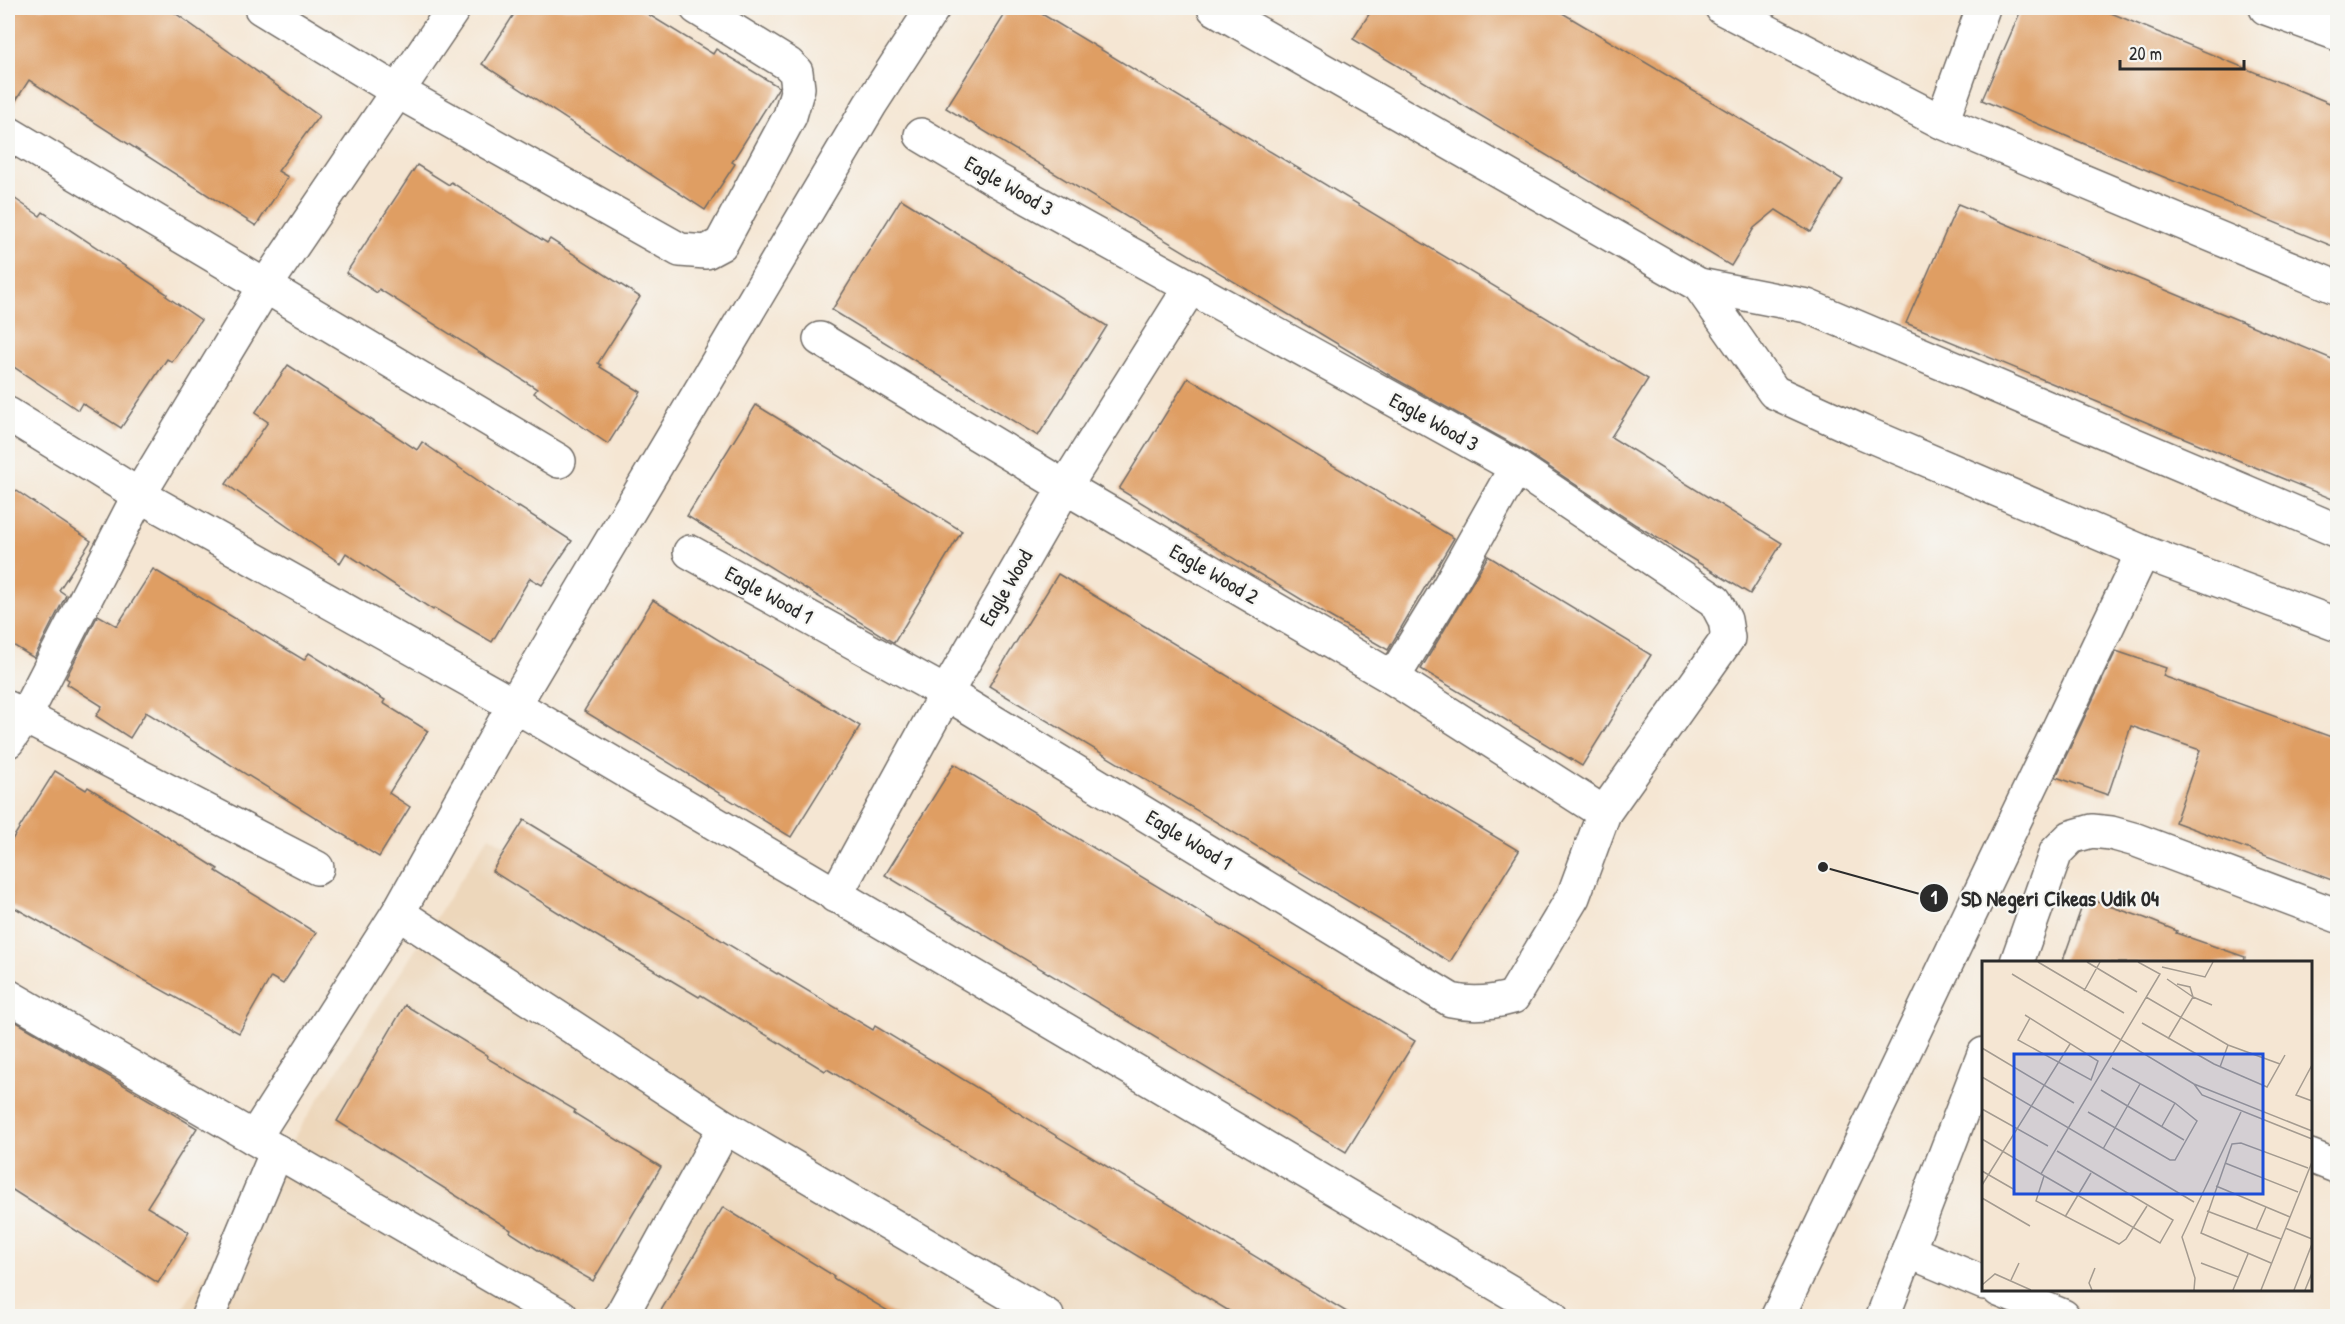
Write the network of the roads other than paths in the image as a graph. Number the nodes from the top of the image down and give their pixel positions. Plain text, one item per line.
1 (261, 8) edge
2 (454, 8) edge
3 (697, 8) edge
4 (933, 8) edge
5 (1214, 8) edge
6 (1722, 8) edge
7 (1983, 8) edge
8 (2266, 8) edge
9 (2337, 34) edge
10 (397, 91) junction
11 (1942, 122) junction
12 (8, 133) edge
13 (921, 135) dead end
14 (266, 285) junction
15 (1699, 285) junction
16 (1190, 288) junction
17 (2337, 288) edge
18 (820, 339) dead end
19 (8, 414) edge
20 (559, 461) dead end
21 (1515, 467) junction
22 (1065, 488) junction
23 (139, 495) junction
24 (2337, 531) edge
25 (690, 552) dead end
26 (2143, 552) junction
27 (2337, 625) edge
28 (1393, 678) junction
29 (946, 693) junction
30 (514, 705) junction
31 (13, 722) edge
32 (1604, 813) junction
33 (316, 868) dead end
34 (835, 896) junction
35 (398, 913) junction
36 (2337, 916) edge
37 (2018, 961) edge
38 (8, 996) edge
39 (1982, 1057) edge
40 (725, 1127) junction
41 (266, 1145) junction
42 (2312, 1157) edge
43 (2337, 1167) edge
44 (1908, 1251) junction
45 (1982, 1283) edge
46 (2001, 1291) edge
47 (208, 1317) edge
48 (561, 1317) edge
49 (621, 1317) edge
50 (1047, 1317) edge
51 (1551, 1317) edge
52 (1778, 1317) edge
53 (1883, 1317) edge
54 (2063, 1317) edge

1 - 10 street
2 - 10 street
3 - 10 street
4 - 30 street
5 - 15 street
6 - 11 street
7 - 11 street
8 - 9 street
10 - 14 street
11 - 17 street
12 - 14 street
13 - 16 street, Eagle Wood 3
14 - 20 street
14 - 23 street
15 - 24 street
15 - 26 street
16 - 21 street, Eagle Wood 3
16 - 22 street, Eagle Wood
18 - 22 street, Eagle Wood 2
19 - 23 street
21 - 28 street
21 - 32 street, Eagle Wood 3
22 - 28 street, Eagle Wood 2
22 - 29 street, Eagle Wood
23 - 30 street
23 - 31 street
25 - 29 street, Eagle Wood 1
26 - 27 street
26 - 52 street
28 - 32 street, Eagle Wood 2
29 - 32 street, Eagle Wood 1
29 - 34 street, Eagle Wood
30 - 34 street
30 - 35 street
31 - 33 street
34 - 51 street
35 - 40 street
35 - 41 street
36 - 37 street
38 - 41 street
39 - 44 street
40 - 49 street
40 - 50 street
41 - 47 street
41 - 48 street
42 - 43 street
44 - 45 street
44 - 53 street
46 - 54 street

